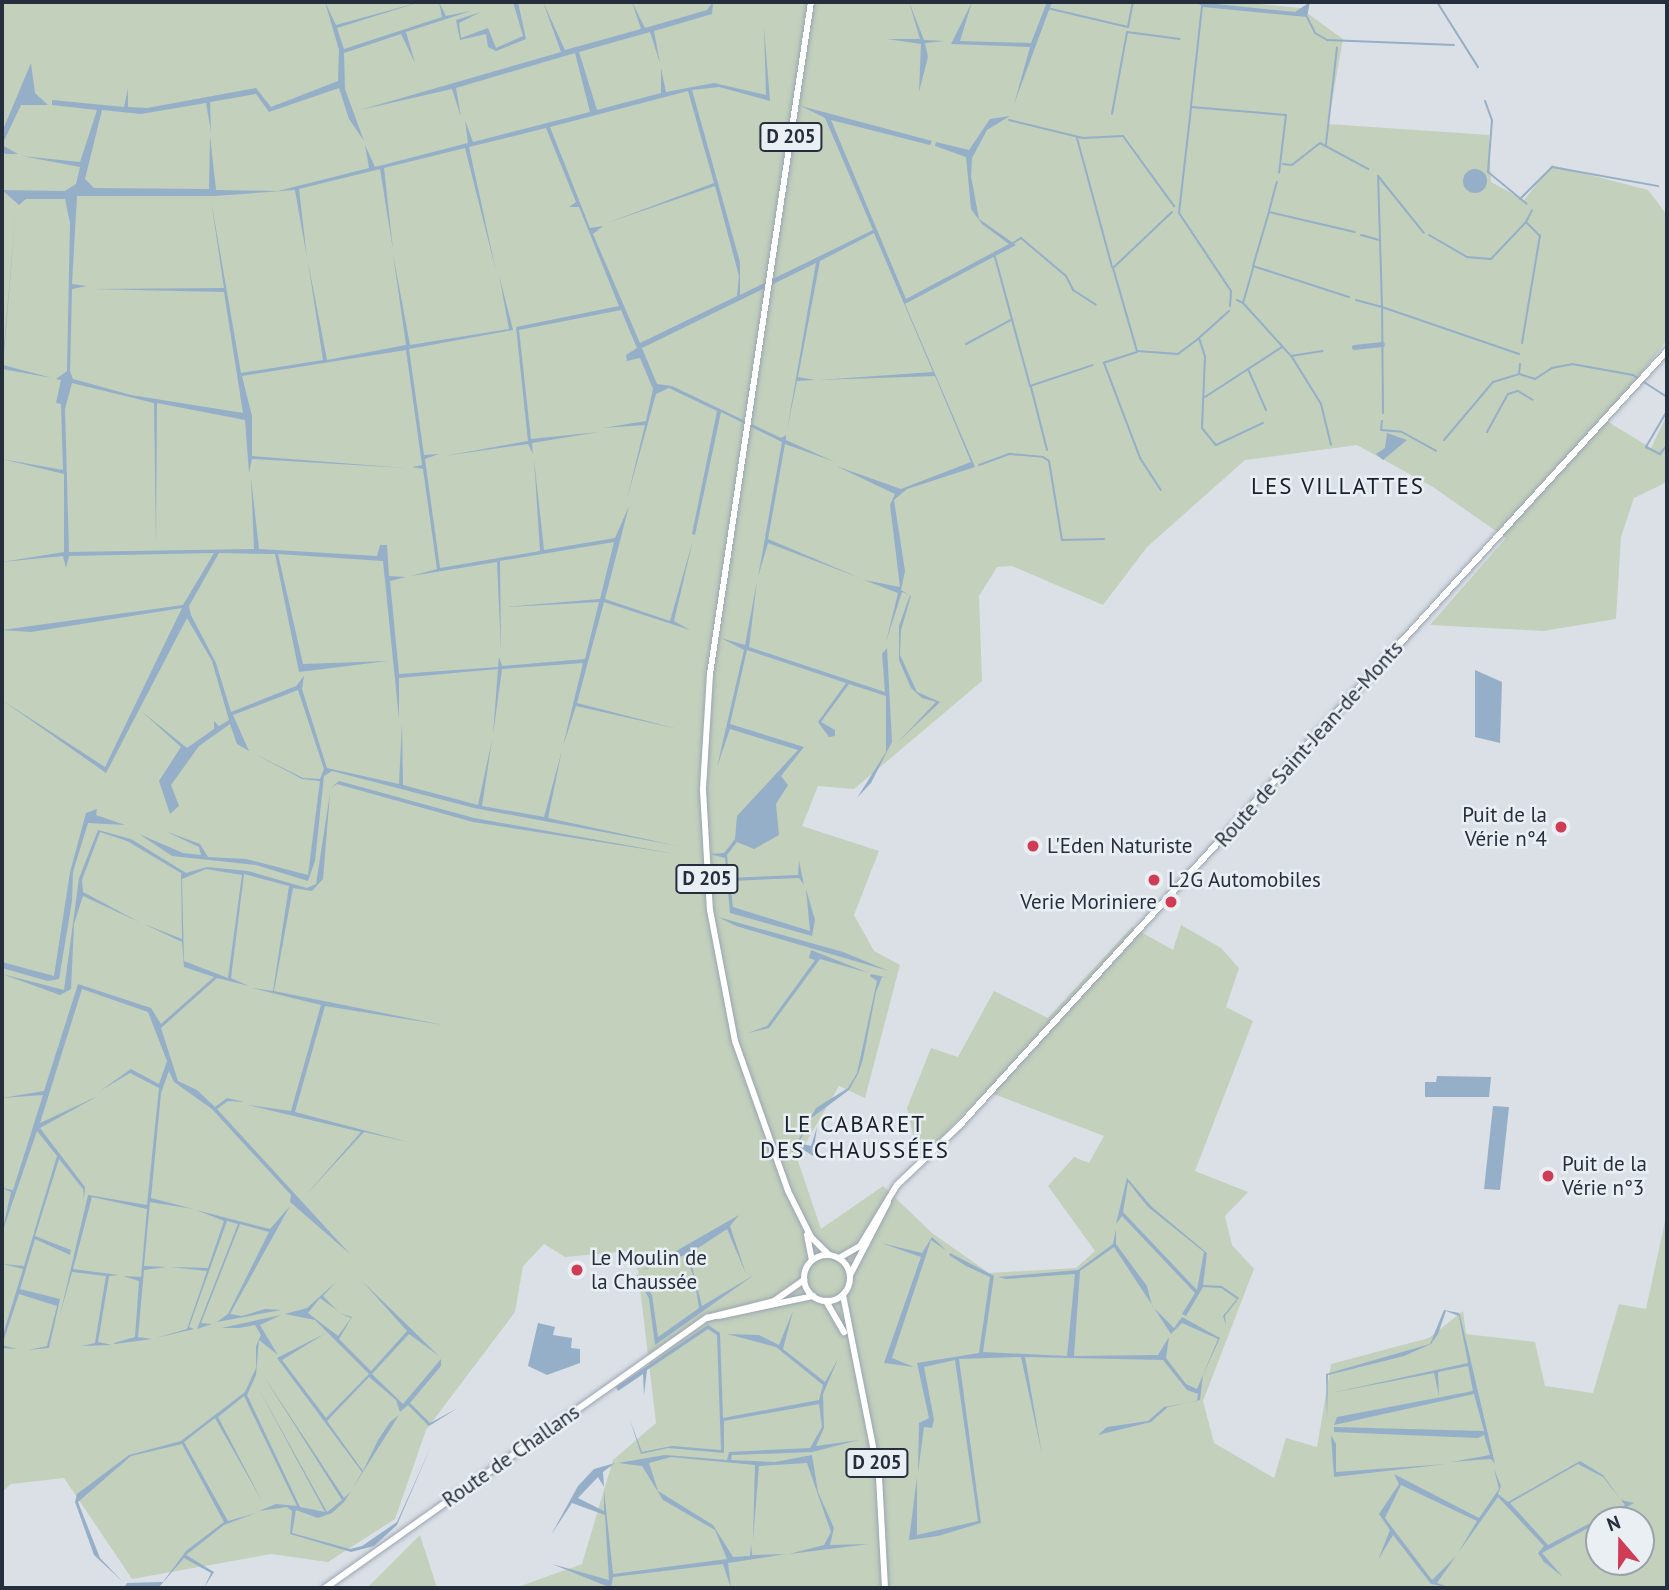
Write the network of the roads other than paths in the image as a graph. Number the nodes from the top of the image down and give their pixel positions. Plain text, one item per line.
1 (811, 2) edge
2 (1667, 351) edge
3 (879, 1216) junction
4 (802, 1220) junction
5 (828, 1255) junction
6 (839, 1258) junction
7 (812, 1261) junction
8 (850, 1275) junction
9 (804, 1280) junction
10 (843, 1295) junction
11 (813, 1296) junction
12 (825, 1301) junction
13 (697, 1325) junction
14 (848, 1340) junction
15 (325, 1588) edge
16 (884, 1588) edge

1 - 4 main road, D 205
2 - 3 main road, Route de Saint-Jean-de-Monts
3 - 6 main road
3 - 8 main road
4 - 5 main road, D 205
4 - 7 main road, D 205
5 - 6 main road
5 - 7 main road
6 - 8 main road
7 - 9 main road
8 - 10 main road
9 - 11 main road
9 - 13 main road, Route de Challans
10 - 12 main road
10 - 14 main road, D 205
11 - 12 main road
11 - 13 main road, Route de Challans
12 - 14 main road, D 205
13 - 15 main road, Route de Challans
14 - 16 main road, D 205

